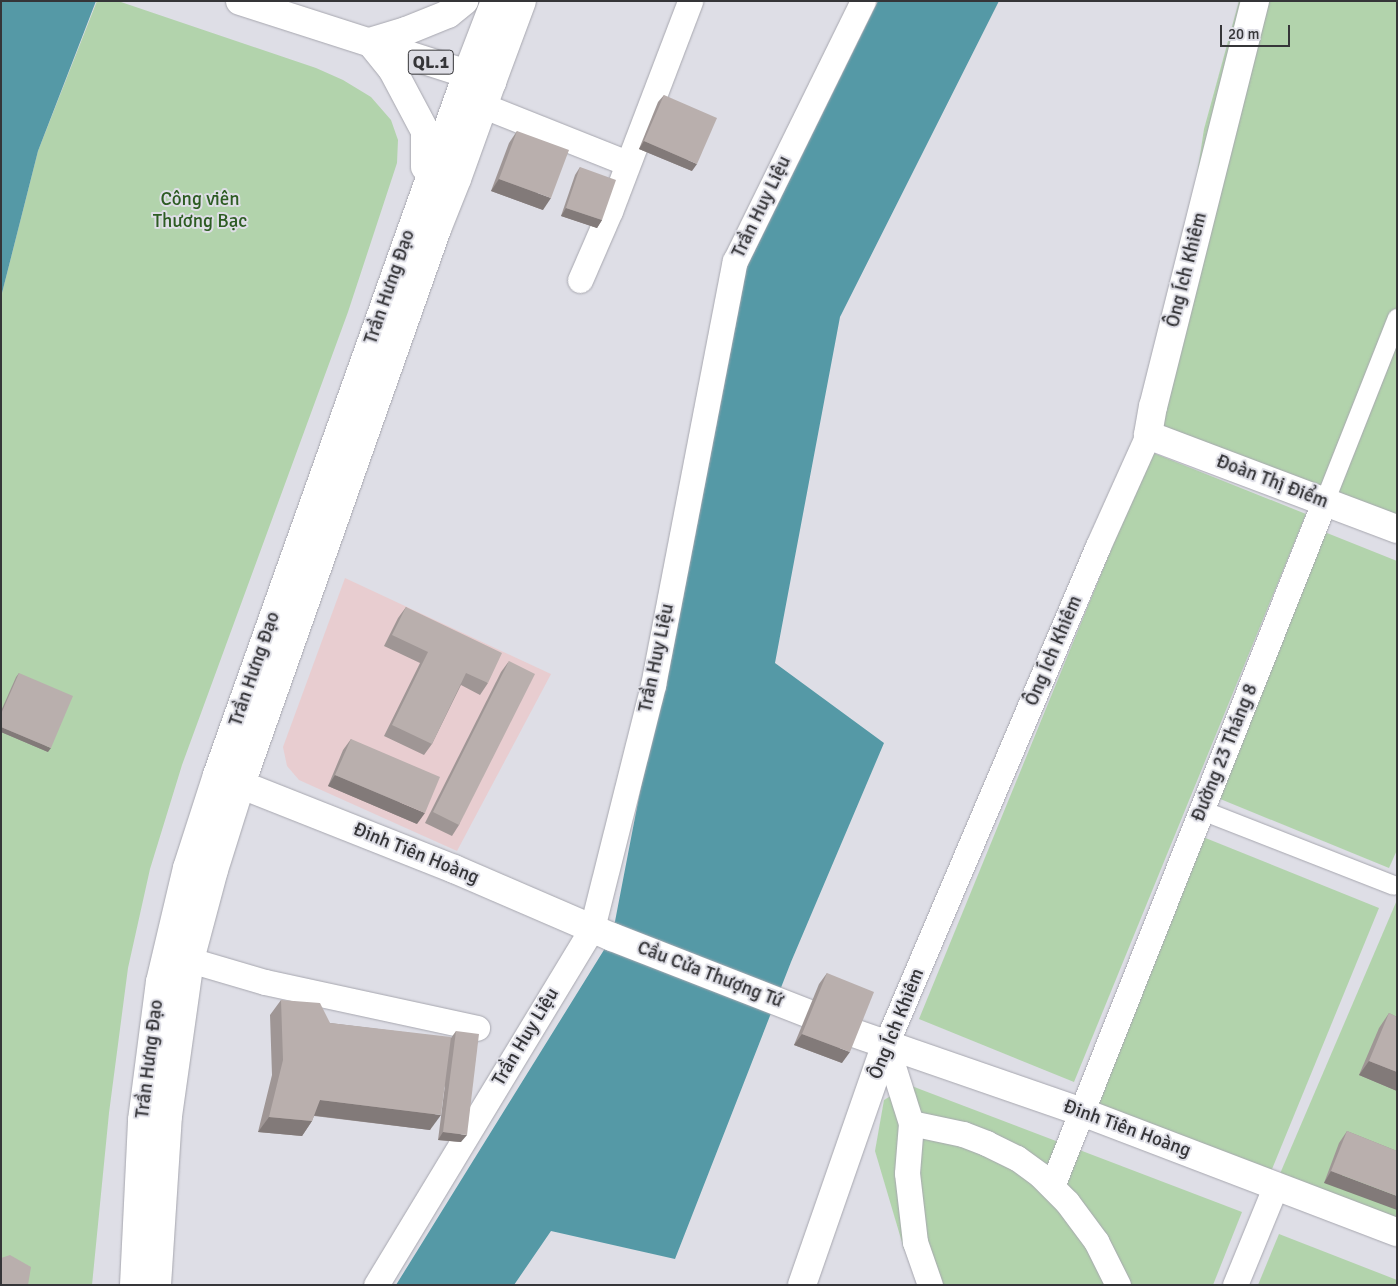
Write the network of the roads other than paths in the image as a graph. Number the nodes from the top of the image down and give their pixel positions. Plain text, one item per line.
1 (240, 1) edge
2 (464, 1) edge
3 (495, 1) edge
4 (522, 1) edge
5 (690, 1) edge
6 (863, 1) edge
7 (1255, 1) edge
8 (370, 42) junction
9 (481, 87) junction
10 (627, 163) junction
11 (424, 188) junction
12 (580, 280) dead end
13 (1397, 318) edge
14 (1148, 435) junction
15 (1324, 502) junction
16 (1397, 529) edge
17 (229, 780) junction
18 (1202, 810) junction
19 (1393, 885) dead end
20 (602, 933) junction
21 (190, 960) junction
22 (807, 1013) dead end
23 (477, 1028) dead end
24 (854, 1032) edge
25 (886, 1044) junction
26 (1082, 1112) junction
27 (911, 1123) junction
28 (1276, 1185) junction
29 (1052, 1186) junction
30 (1397, 1232) edge
31 (134, 1285) edge
32 (157, 1285) edge
33 (376, 1285) edge
34 (802, 1285) edge
35 (930, 1285) edge
36 (1118, 1285) edge
37 (1235, 1285) edge

1 - 8 main road, QL.1
2 - 8 main road, QL.1
3 - 9 main road, QL.1
4 - 9 main road
5 - 10 street
6 - 20 street, Trần Huy Liệu
7 - 14 main road, Ông Ích Khiêm
8 - 9 main road, QL.1
8 - 11 main road
9 - 10 street
9 - 11 main road, Trần Hưng Đạo
9 - 17 main road, Trần Hưng Đạo
10 - 12 street
11 - 17 main road, Trần Hưng Đạo
13 - 15 street, Đường 23 Tháng 8
14 - 15 main road, Đoàn Thị Điểm
14 - 25 street, Ông Ích Khiêm
15 - 16 main road, Đoàn Thị Điểm
15 - 18 street, Đường 23 Tháng 8
17 - 20 main road, Đinh Tiên Hoàng
17 - 21 main road, Trần Hưng Đạo
17 - 31 main road, Trần Hưng Đạo
18 - 19 street
18 - 26 street, Đường 23 Tháng 8
20 - 22 main road, Cầu Cửa Thượng Tứ
20 - 33 street, Trần Huy Liệu
21 - 23 street
21 - 32 main road, Trần Hưng Đạo
24 - 25 main road, Đinh Tiên Hoàng
25 - 26 main road, Đinh Tiên Hoàng
25 - 27 street
25 - 34 main road, Ông Ích Khiêm
26 - 28 main road, Đinh Tiên Hoàng
26 - 29 street, Đường 23 Tháng 8
27 - 29 street
27 - 35 street
28 - 30 main road, Đinh Tiên Hoàng
28 - 37 street
29 - 36 street

